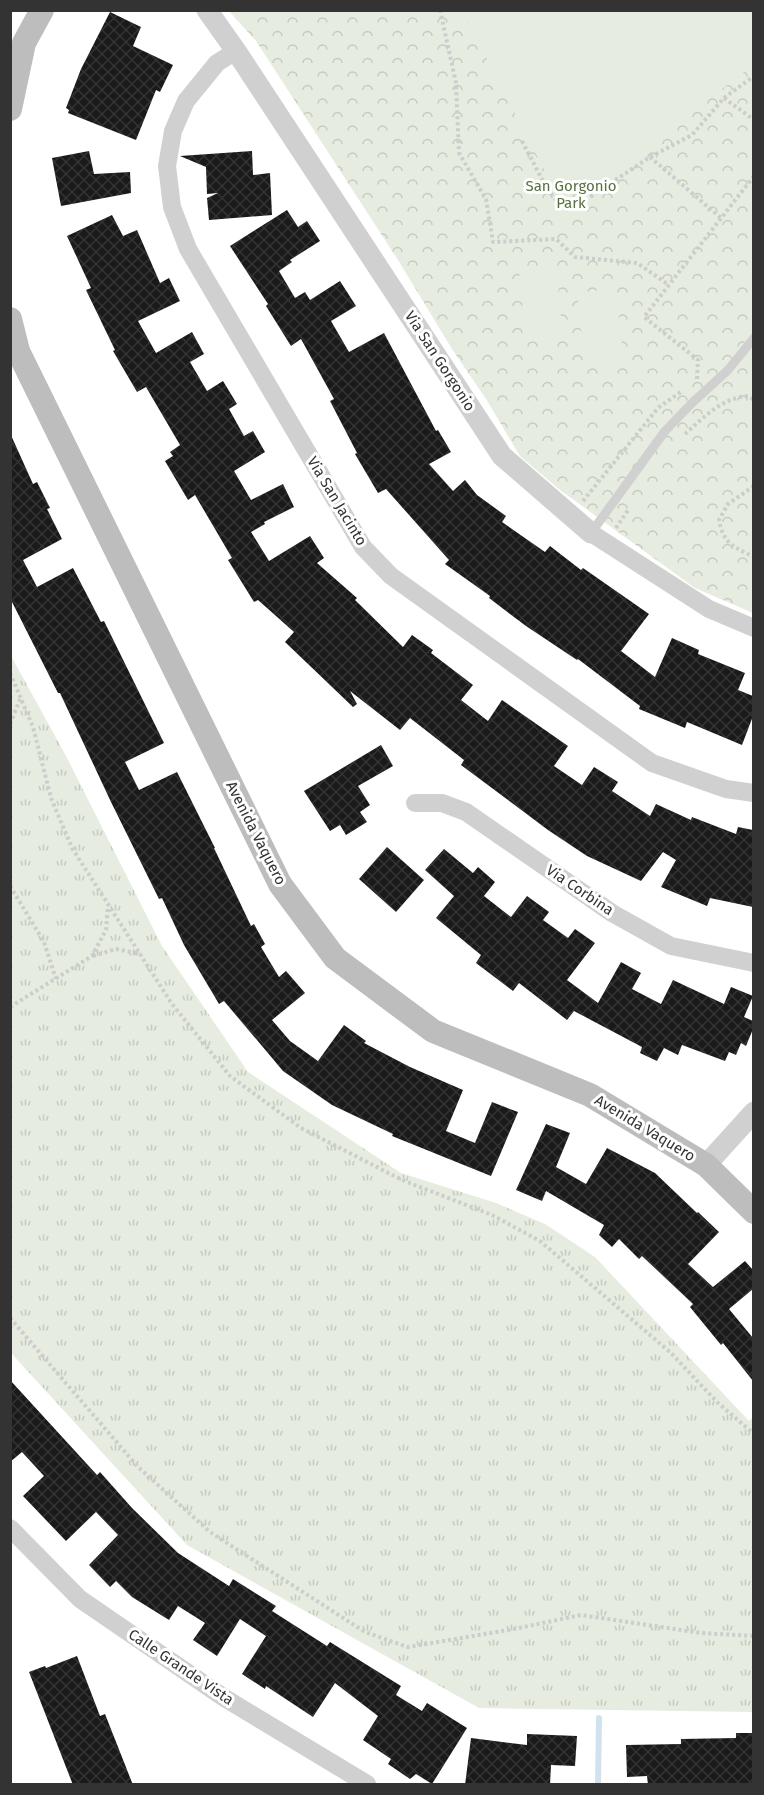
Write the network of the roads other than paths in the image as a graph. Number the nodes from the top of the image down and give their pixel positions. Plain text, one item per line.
1 (42, 10) edge
2 (207, 10) edge
3 (236, 51) junction
4 (10, 109) edge
5 (10, 319) edge
6 (753, 338) edge
7 (598, 538) junction
8 (753, 628) edge
9 (753, 793) edge
10 (415, 802) dead end
11 (753, 963) edge
12 (753, 1112) edge
13 (706, 1165) junction
14 (753, 1212) edge
15 (10, 1528) edge
16 (367, 1785) edge

1 - 4 main road
2 - 3 street, Via San Gorgonio
3 - 7 street, Via San Gorgonio
3 - 9 street, Via San Jacinto
5 - 13 main road, Avenida Vaquero
6 - 7 lane
7 - 8 street, Via San Gorgonio
10 - 11 street, Via Corbina
12 - 13 street
13 - 14 main road, Avenida Vaquero
15 - 16 street, Calle Grande Vista

